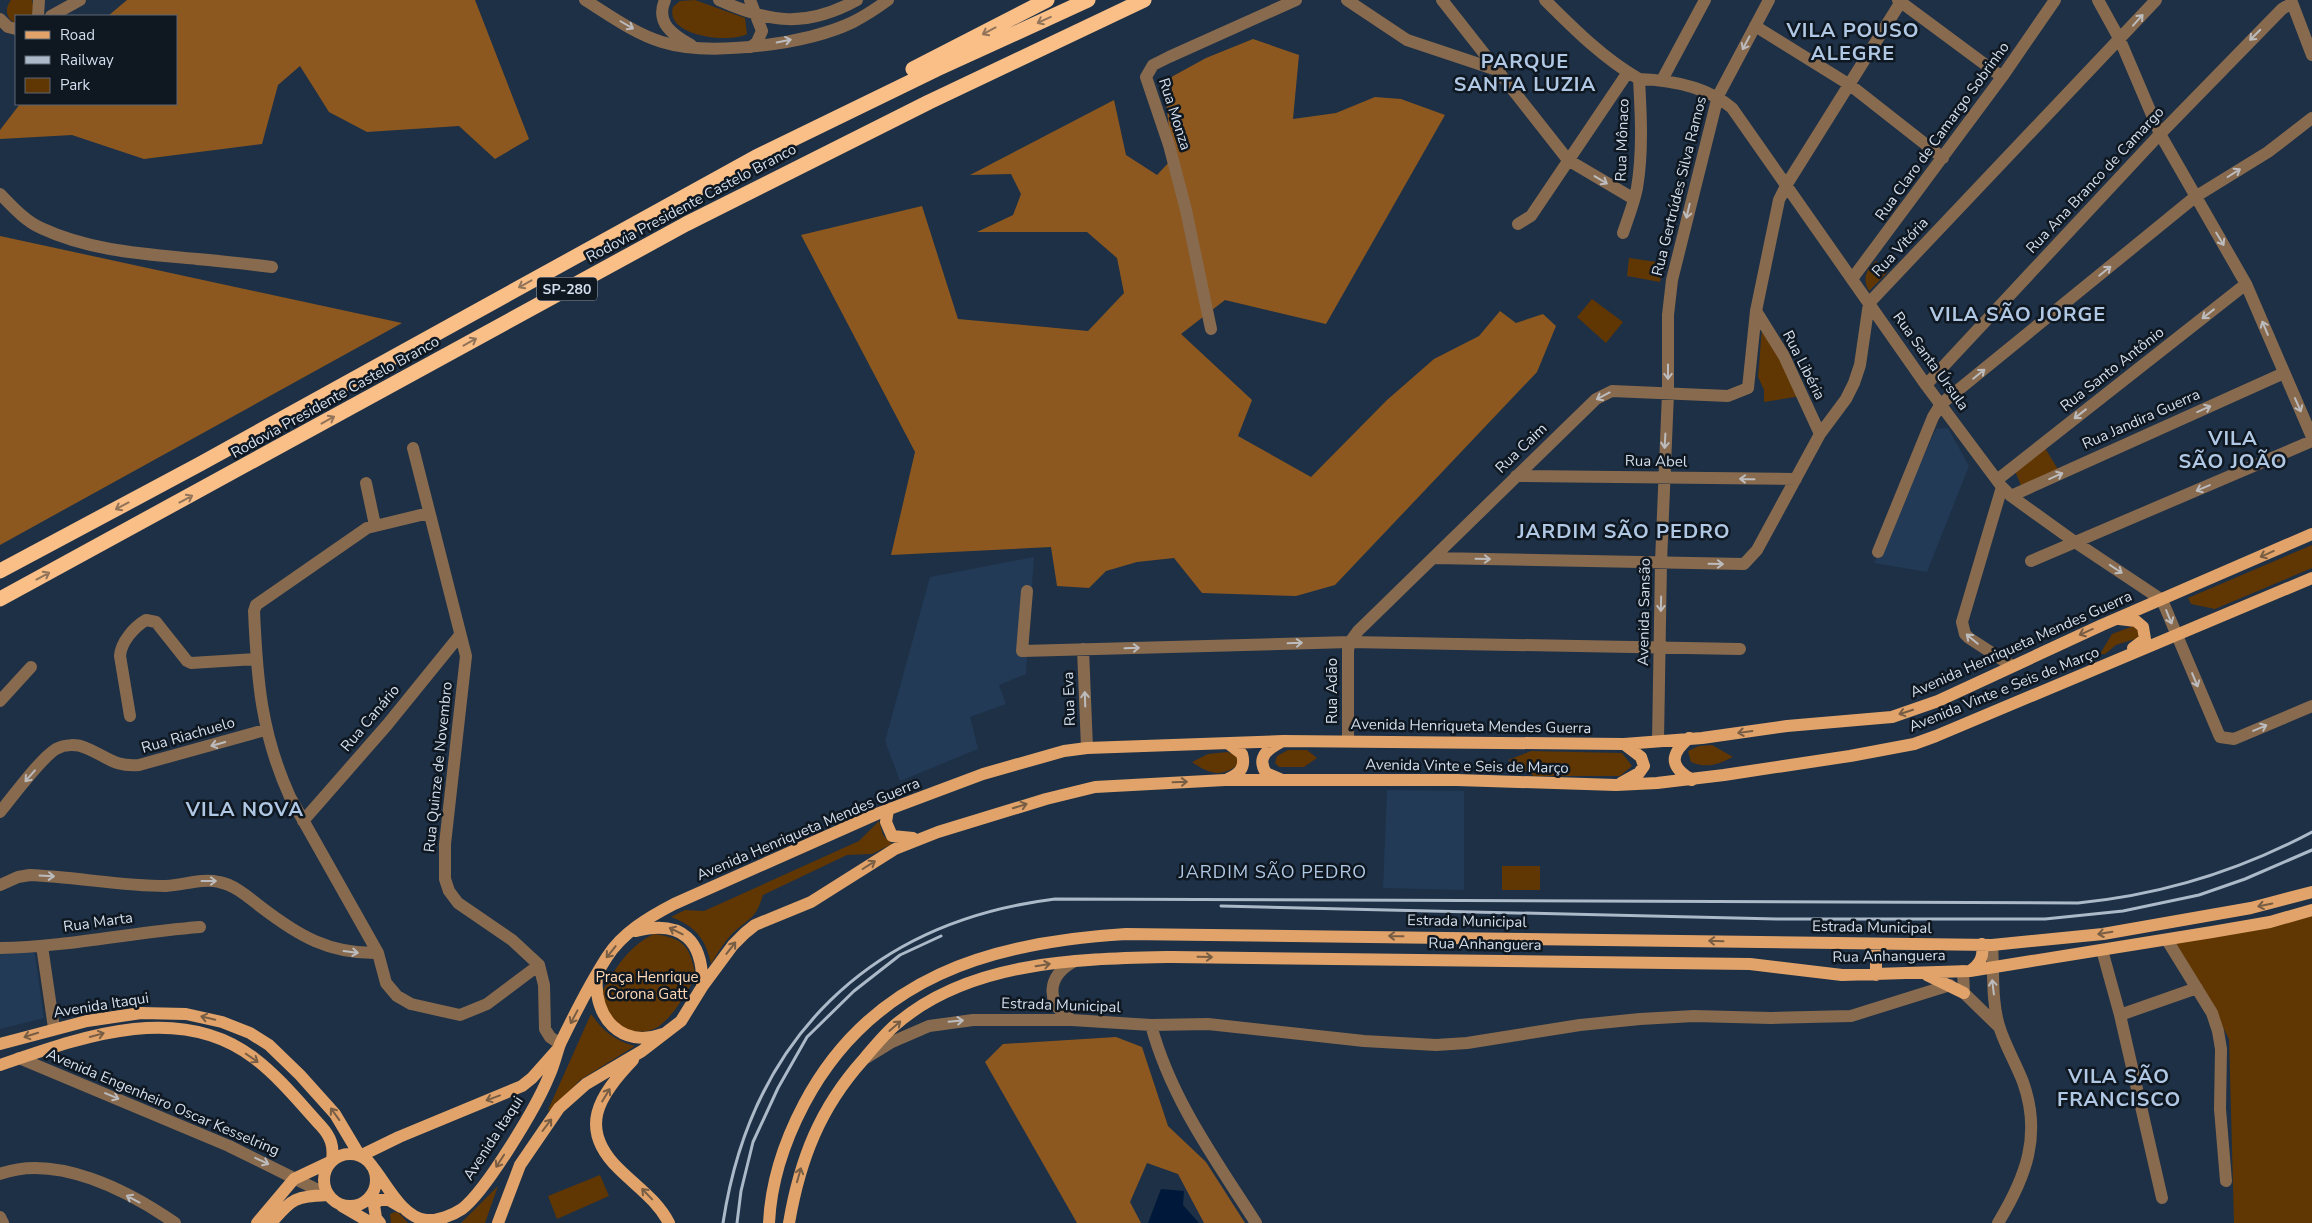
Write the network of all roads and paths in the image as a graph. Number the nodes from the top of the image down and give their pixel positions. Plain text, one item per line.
1 (39, 0) edge
2 (80, 0) edge
3 (586, 0) edge
4 (665, 0) edge
5 (719, 0) edge
6 (750, 0) edge
7 (857, 0) edge
8 (888, 0) edge
9 (1047, 0) edge
10 (1088, 0) edge
11 (1144, 0) edge
12 (1296, 0) edge
13 (1347, 0) edge
14 (1442, 0) edge
15 (1545, 0) edge
16 (1705, 0) edge
17 (1769, 0) edge
18 (2055, 0) edge
19 (2098, 0) edge
20 (2156, 0) edge
21 (1900, 1) edge
22 (2291, 2) edge
23 (38, 15) edge
24 (53, 15) edge
25 (758, 16) junction
26 (1, 22) edge
27 (1755, 26) junction
28 (15, 29) edge
29 (2120, 40) junction
30 (695, 47) junction
31 (751, 47) junction
32 (2312, 55) edge
33 (1500, 72) junction
34 (1633, 76) junction
35 (2002, 78) junction
36 (1662, 80) junction
37 (1850, 85) junction
38 (1718, 96) junction
39 (2312, 118) edge
40 (824, 124) junction
41 (2160, 134) junction
42 (1943, 158) junction
43 (1568, 160) junction
44 (1787, 184) junction
45 (0, 194) edge
46 (2195, 197) junction
47 (1634, 199) junction
48 (1518, 224) dead end
49 (1623, 233) dead end
50 (272, 268) dead end
51 (1852, 279) junction
52 (2246, 284) junction
53 (1869, 303) junction
54 (1756, 312) junction
55 (1211, 329) dead end
56 (2284, 373) junction
57 (1926, 384) junction
58 (1668, 393) junction
59 (1941, 404) junction
60 (1820, 434) junction
61 (2312, 437) edge
62 (2312, 441) edge
63 (413, 448) dead end
64 (1516, 476) junction
65 (1664, 477) junction
66 (1796, 479) junction
67 (366, 483) dead end
68 (1999, 483) junction
69 (2012, 496) junction
70 (429, 513) junction
71 (375, 525) junction
72 (2312, 534) edge
73 (2075, 542) junction
74 (1878, 552) dead end
75 (1434, 558) junction
76 (2031, 561) dead end
77 (1661, 562) junction
78 (0, 571) edge
79 (2312, 578) edge
80 (1027, 591) dead end
81 (0, 599) edge
82 (2162, 600) junction
83 (2116, 619) junction
84 (2176, 635) junction
85 (460, 636) junction
86 (1350, 642) junction
87 (1084, 649) junction
88 (1660, 649) junction
89 (1740, 649) dead end
90 (256, 659) junction
91 (2114, 662) junction
92 (2012, 666) junction
93 (31, 667) dead end
94 (0, 701) edge
95 (2312, 706) edge
96 (130, 716) dead end
97 (265, 730) junction
98 (1689, 738) junction
99 (1348, 740) junction
100 (1284, 741) junction
101 (1658, 741) junction
102 (1229, 744) junction
103 (1624, 744) junction
104 (1087, 748) junction
105 (1225, 780) junction
106 (1283, 780) junction
107 (1692, 780) junction
108 (1616, 785) junction
109 (888, 810) junction
110 (0, 812) edge
111 (303, 821) junction
112 (919, 838) junction
113 (0, 885) edge
114 (2312, 892) edge
115 (2312, 910) edge
116 (200, 927) dead end
117 (629, 933) junction
118 (2167, 940) junction
119 (1746, 942) junction
120 (1930, 945) junction
121 (1987, 945) junction
122 (42, 946) junction
123 (0, 948) edge
124 (2102, 950) junction
125 (1876, 951) junction
126 (378, 953) junction
127 (1078, 959) junction
128 (539, 965) junction
129 (1994, 966) junction
130 (1966, 971) junction
131 (1925, 974) junction
132 (597, 975) junction
133 (1876, 975) junction
134 (1950, 986) junction
135 (702, 987) junction
136 (2198, 988) junction
137 (1964, 993) junction
138 (2120, 1015) junction
139 (1072, 1020) junction
140 (1151, 1025) junction
141 (54, 1028) junction
142 (2000, 1028) junction
143 (667, 1033) junction
144 (0, 1044) edge
145 (559, 1047) junction
146 (642, 1051) junction
147 (19, 1058) junction
148 (863, 1060) junction
149 (0, 1065) edge
150 (360, 1156) junction
151 (332, 1161) junction
152 (371, 1165) junction
153 (0, 1174) edge
154 (294, 1179) junction
155 (2226, 1181) dead end
156 (328, 1195) junction
157 (2162, 1198) dead end
158 (340, 1204) junction
159 (406, 1210) junction
160 (0, 1217) edge
161 (3, 1223) edge
162 (175, 1223) edge
163 (257, 1223) edge
164 (271, 1223) edge
165 (372, 1223) edge
166 (380, 1223) edge
167 (498, 1223) edge
168 (669, 1223) edge
169 (768, 1223) edge
170 (789, 1223) edge
171 (1256, 1223) edge
172 (1998, 1223) edge

1 - 23 street
2 - 24 street
3 -> 30 street
4 - 30 street
5 - 25 street
6 - 25 street
7 - 25 street
31 -> 8 street
9 -> 40 highway
10 -> 40 highway, Rodovia Presidente Castelo Branco / SP-280
81 -> 11 highway, Rodovia Presidente Castelo Branco / SP-280
12 - 55 street, Rua Monza
13 - 33 street
14 - 33 street
15 - 34 street
16 - 36 street
17 - 27 street, Rua Gertrúdes Silva Ramos
18 - 35 street, Rua Claro de Camargo Sobrinho
19 - 29 street
29 -> 20 street, Rua Vitória
21 - 35 street
21 - 37 street
22 - 32 street
22 -> 41 street, Rua Ana Branco de Camargo
25 - 31 street
26 - 28 street
27 - 37 street
27 -> 38 street, Rua Gertrúdes Silva Ramos
29 - 41 street
29 - 53 street, Rua Vitória
30 - 31 street
33 - 43 street
34 - 36 street
34 - 43 street
34 - 47 street, Rua Mônaco
35 - 42 street, Rua Claro de Camargo Sobrinho
36 - 38 street
37 - 42 street
37 - 44 street
38 - 44 street, Rua Santa Úrsula
38 -> 58 street, Rua Gertrúdes Silva Ramos
46 -> 39 street
40 -> 78 highway, Rodovia Presidente Castelo Branco / SP-280
41 - 46 street
41 - 57 street, Rua Ana Branco de Camargo
42 - 51 street, Rua Claro de Camargo Sobrinho
43 -> 47 street
43 - 48 street
44 - 51 street, Rua Santa Úrsula
44 - 54 street
45 - 50 street
46 -> 52 street
59 -> 46 street
47 - 49 street, Rua Mônaco
51 - 53 street, Rua Santa Úrsula
56 -> 52 street
52 -> 68 street, Rua Santo Antônio
53 - 57 street, Rua Santa Úrsula
53 - 60 street
54 - 58 street, Rua Caim
54 - 60 street, Rua Libéria
56 -> 61 street
69 -> 56 street, Rua Jandira Guerra
57 - 59 street, Rua Santa Úrsula
58 -> 64 street, Rua Caim
58 -> 65 street, Avenida Sansão
59 - 68 street, Rua Santa Úrsula
59 - 74 street
60 - 66 street
62 -> 73 street
63 - 70 street, Rua Quinze de Novembro
64 - 65 street, Rua Abel
64 - 75 street, Rua Caim
66 -> 65 street, Rua Abel
65 - 77 street, Avenida Sansão
77 -> 66 street
67 - 71 street
68 - 69 street, Rua Santa Úrsula
92 -> 68 street
69 - 73 street, Rua Santa Úrsula
70 - 71 street
70 - 85 street, Rua Quinze de Novembro
71 - 90 street
72 -> 82 main road, Avenida Henriqueta Mendes Guerra
73 - 76 street
73 -> 82 street, Rua Santa Úrsula
75 -> 77 street
75 - 86 street, Rua Caim
77 -> 88 street, Avenida Sansão
79 - 84 main road, Avenida Vinte e Seis de Março
80 - 87 street
82 - 83 main road, Avenida Henriqueta Mendes Guerra
82 -> 84 street
83 - 91 main road
83 -> 92 main road, Avenida Henriqueta Mendes Guerra
84 - 91 main road, Avenida Vinte e Seis de Março
84 -> 95 street
85 - 111 street, Rua Canário
85 - 128 street, Rua Quinze de Novembro
87 -> 86 street
86 - 88 street
86 - 99 street, Rua Adão
104 -> 87 street, Rua Eva
88 - 89 street
88 - 101 street, Avenida Sansão
90 - 96 street
90 - 97 street
91 - 107 main road, Avenida Vinte e Seis de Março
92 -> 98 main road, Avenida Henriqueta Mendes Guerra
93 - 94 street
97 -> 110 street, Rua Riachuelo
97 - 111 street
98 - 101 main road, Avenida Henriqueta Mendes Guerra
98 - 107 main road
99 - 100 main road, Avenida Henriqueta Mendes Guerra
99 - 103 main road, Avenida Henriqueta Mendes Guerra
100 - 102 main road, Avenida Henriqueta Mendes Guerra
100 - 106 main road
101 - 103 main road, Avenida Henriqueta Mendes Guerra
102 - 104 main road, Avenida Henriqueta Mendes Guerra
102 - 105 main road
103 - 108 main road
104 - 109 main road, Avenida Henriqueta Mendes Guerra
105 - 106 main road, Avenida Vinte e Seis de Março
112 -> 105 main road, Avenida Vinte e Seis de Março
106 - 108 main road, Avenida Vinte e Seis de Março
107 - 108 main road, Avenida Vinte e Seis de Março
109 - 112 main road
109 - 117 main road, Avenida Henriqueta Mendes Guerra
111 - 126 street
135 -> 112 main road, Avenida Vinte e Seis de Março
113 -> 126 street
114 -> 121 main road, Estrada Municipal
115 - 118 main road, Rua Anhanguera
116 - 122 street, Rua Marta
117 -> 132 main road
135 -> 117 main road
118 - 124 main road, Rua Anhanguera
118 - 136 street
119 - 120 main road, Estrada Municipal
119 - 125 main road
119 -> 169 main road, Estrada Municipal
120 - 121 main road, Estrada Municipal
120 - 125 main road
121 - 129 street
121 - 130 main road
122 - 123 street, Rua Marta
122 - 141 street
124 - 129 main road, Rua Anhanguera
124 - 138 street
125 - 133 main road
126 - 128 street
127 -> 133 main road, Rua Anhanguera
127 - 139 street
148 -> 127 main road, Rua Anhanguera
128 - 145 street
129 - 130 main road, Rua Anhanguera
142 -> 129 street
130 - 131 main road, Rua Anhanguera
130 - 137 street
131 - 133 main road, Rua Anhanguera
131 - 134 main road
132 - 143 main road
132 -> 145 main road, Avenida Itaqui
134 - 137 main road
134 - 140 street, Estrada Municipal
135 - 143 main road, Avenida Vinte e Seis de Março
136 - 138 street
136 - 155 street
137 - 142 street
138 - 157 street
139 - 140 street, Estrada Municipal
148 -> 139 street, Estrada Municipal
140 - 171 street
141 -> 144 main road, Avenida Itaqui
150 -> 141 main road, Avenida Itaqui
142 - 172 street
143 - 146 main road, Avenida Vinte e Seis de Março
145 -> 150 main road
145 -> 159 main road, Avenida Itaqui
167 -> 146 main road
168 -> 146 main road
147 - 149 main road, Avenida Itaqui
147 -> 151 main road, Avenida Itaqui
147 -> 154 street, Avenida Engenheiro Oscar Kesselring
170 -> 148 main road, Rua Anhanguera
150 - 151 main road
150 - 152 main road
151 - 154 main road
151 - 156 main road
152 - 158 main road
152 - 159 main road, Avenida Itaqui
162 -> 153 street
154 - 156 street, Avenida Engenheiro Oscar Kesselring
154 - 163 main road
156 - 158 main road
156 - 164 main road
158 - 165 main road
159 - 166 main road
160 - 161 street

